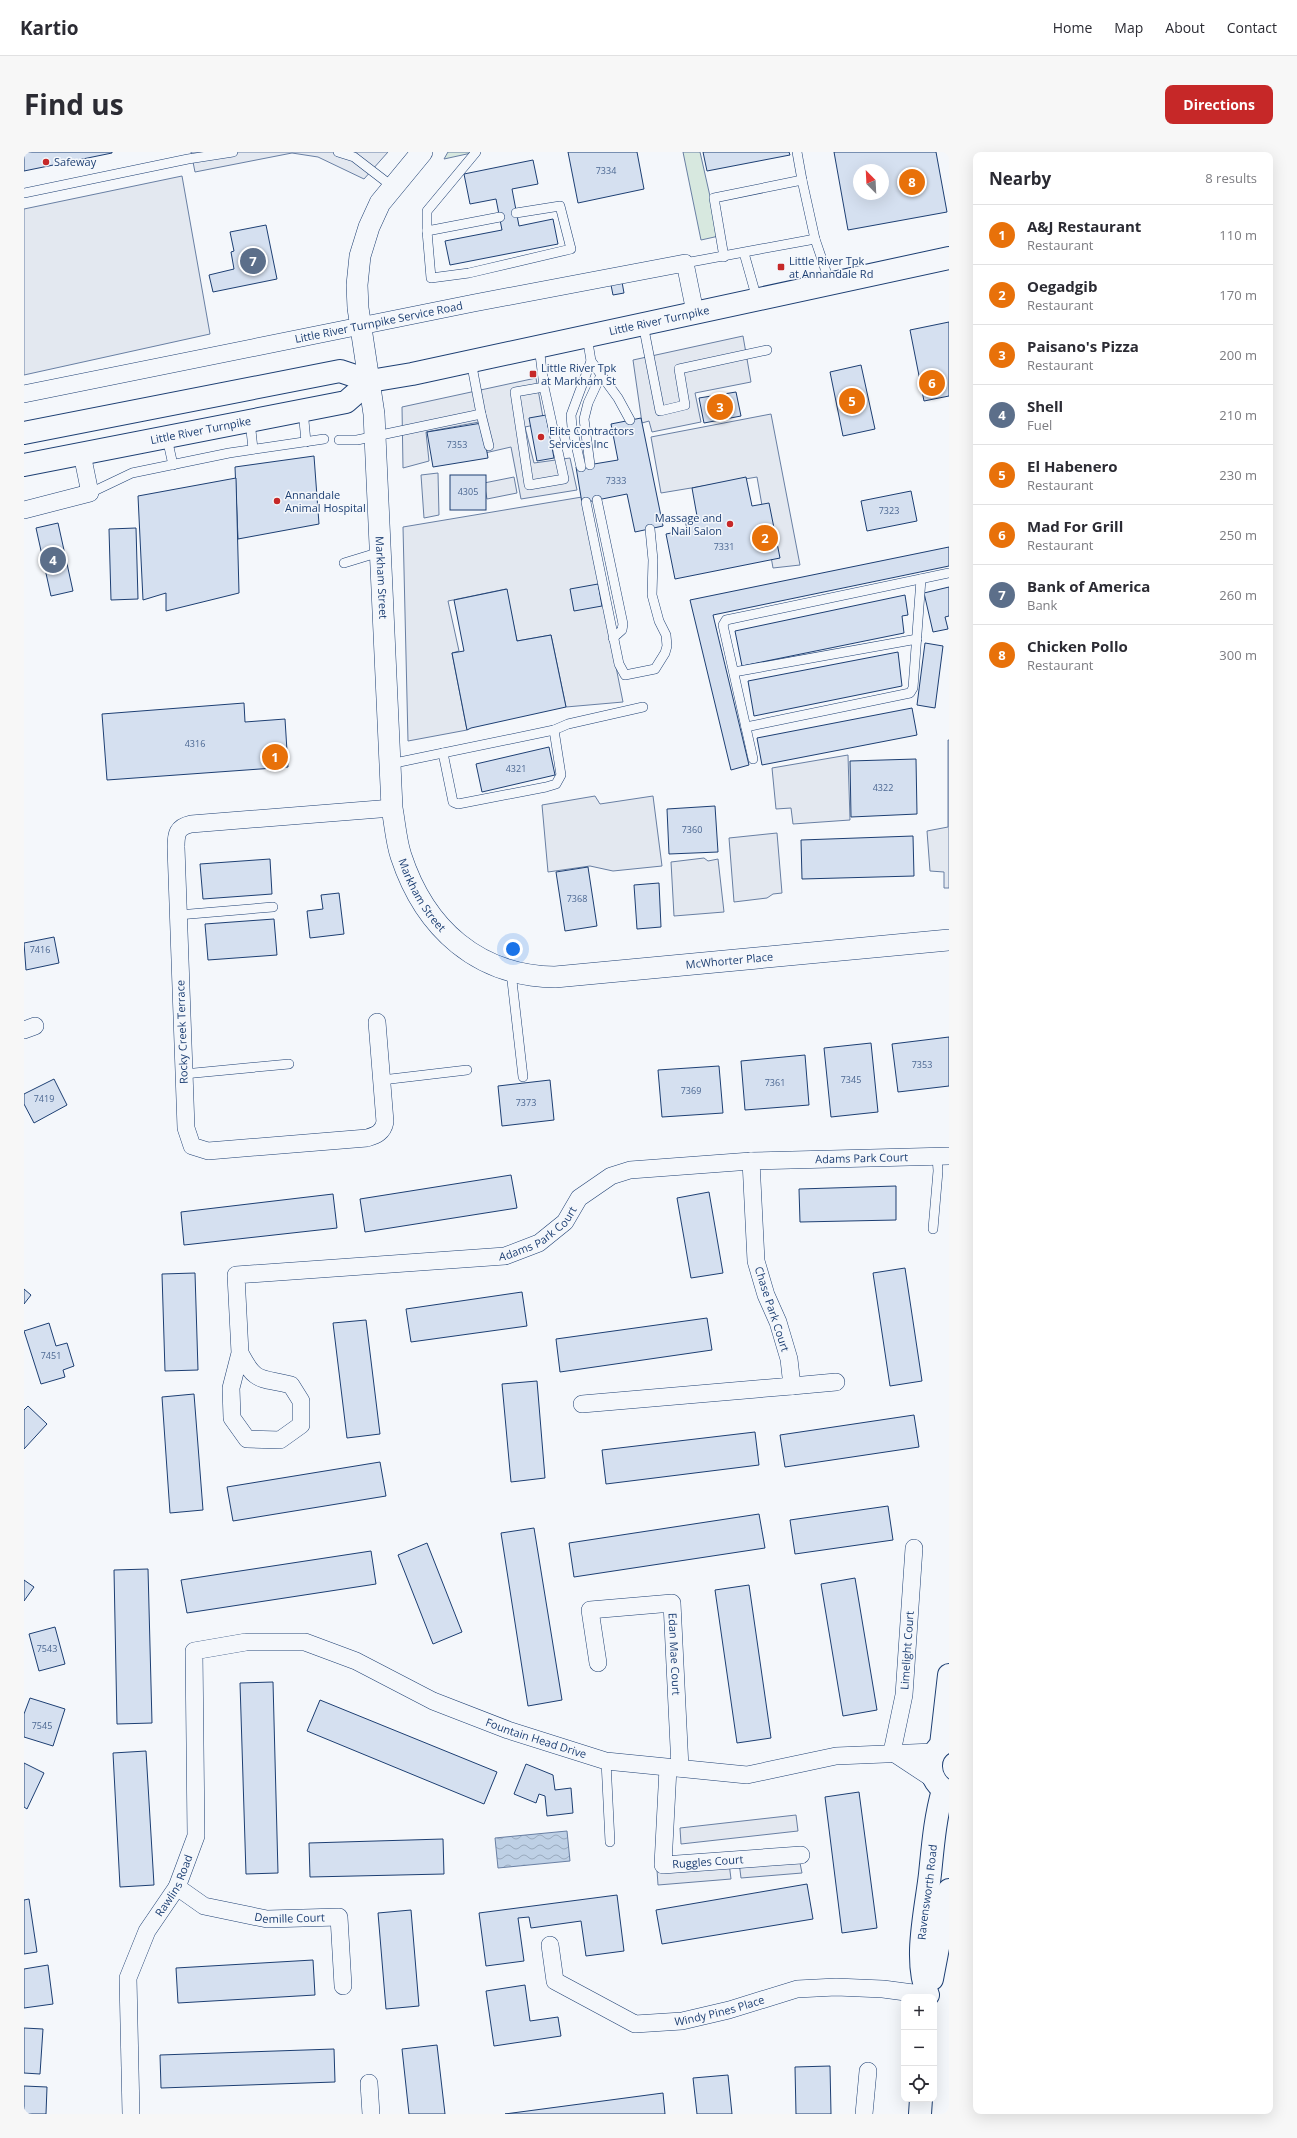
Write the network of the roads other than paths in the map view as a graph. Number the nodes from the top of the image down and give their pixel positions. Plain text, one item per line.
1 (233, 152) edge
2 (338, 152) edge
3 (422, 152) edge
4 (476, 152) edge
5 (797, 152) edge
6 (802, 180) junction
7 (393, 187) junction
8 (24, 194) edge
9 (516, 213) dead end
10 (500, 217) dead end
11 (427, 231) junction
12 (815, 239) junction
13 (744, 253) junction
14 (724, 257) junction
15 (949, 258) edge
16 (685, 264) junction
17 (830, 285) junction
18 (757, 299) junction
19 (695, 312) junction
20 (643, 324) junction
21 (362, 325) junction
22 (587, 336) junction
23 (540, 346) junction
24 (767, 350) dead end
25 (471, 361) junction
26 (591, 362) junction
27 (601, 374) junction
28 (370, 381) junction
29 (544, 387) junction
30 (24, 394) edge
31 (303, 410) junction
32 (481, 414) junction
33 (250, 420) junction
34 (630, 420) dead end
35 (24, 434) edge
36 (375, 436) junction
37 (167, 438) junction
38 (324, 439) dead end
39 (339, 440) dead end
40 (306, 442) junction
41 (489, 446) dead end
42 (253, 449) junction
43 (82, 454) junction
44 (173, 464) junction
45 (24, 465) edge
46 (590, 465) dead end
47 (581, 466) dead end
48 (90, 493) junction
49 (598, 500) dead end
50 (586, 502) dead end
51 (24, 510) edge
52 (650, 529) dead end
53 (380, 552) junction
54 (344, 563) dead end
55 (949, 573) edge
56 (921, 579) junction
57 (613, 638) junction
58 (917, 639) junction
59 (734, 672) junction
60 (643, 707) dead end
61 (746, 727) junction
62 (554, 730) junction
63 (443, 752) junction
64 (753, 759) dead end
65 (390, 764) junction
66 (392, 808) junction
67 (273, 907) dead end
68 (178, 915) junction
69 (949, 940) edge
70 (511, 972) junction
71 (377, 1022) dead end
72 (289, 1064) dead end
73 (467, 1070) dead end
74 (184, 1074) junction
75 (523, 1077) dead end
76 (382, 1080) junction
77 (943, 1156) edge
78 (751, 1161) junction
79 (933, 1229) dead end
80 (240, 1353) junction
81 (836, 1382) dead end
82 (792, 1386) junction
83 (582, 1404) dead end
84 (914, 1548) dead end
85 (194, 1651) joint
86 (598, 1662) dead end
87 (949, 1675) edge
88 (941, 1746) edge
89 (892, 1752) junction
90 (606, 1761) junction
91 (674, 1768) junction
92 (942, 1787) edge
93 (610, 1842) dead end
94 (801, 1855) dead end
95 (177, 1886) junction
96 (949, 1890) edge
97 (550, 1945) dead end
98 (343, 1986) dead end
99 (915, 1994) edge
100 (927, 1994) edge
101 (928, 1994) edge
102 (868, 2071) dead end
103 (369, 2083) dead end
104 (921, 2102) edge
105 (131, 2114) edge
106 (371, 2114) edge
107 (864, 2114) edge
108 (920, 2114) edge

1 - 8 lane
2 - 7 lane
3 - 7 street, Markham Street
4 - 11 lane
5 - 6 lane
6 - 12 lane
6 - 14 lane
7 - 21 street, Markham Street
9 - 11 lane
10 - 11 lane
12 - 13 lane
12 - 17 lane
13 - 14 lane
13 - 18 lane
14 - 16 lane
15 - 17 main road, Little River Turnpike
16 - 19 street
16 - 21 street, Little River Turnpike Service Road
17 - 18 main road, Little River Turnpike
18 - 19 main road, Little River Turnpike
19 - 20 main road, Little River Turnpike
20 - 22 main road, Little River Turnpike
20 - 24 lane
21 - 28 street, Markham Street
21 - 30 street, Little River Turnpike Service Road
22 - 23 main road, Little River Turnpike
22 - 26 lane
23 - 25 main road, Little River Turnpike
23 - 29 lane
25 - 28 main road, Little River Turnpike
25 - 32 lane
26 - 27 lane
26 - 47 lane
27 - 34 lane
27 - 46 lane
28 - 31 main road, Little River Turnpike
28 - 35 main road, Little River Turnpike
28 - 36 street, Markham Street
29 - 29 lane
31 - 33 main road, Little River Turnpike
31 - 40 lane
32 - 36 lane
32 - 41 lane
33 - 37 main road, Little River Turnpike
33 - 42 lane
36 - 39 lane
36 - 53 street, Markham Street
37 - 43 main road, Little River Turnpike
37 - 44 lane
38 - 40 lane
40 - 42 lane
42 - 44 lane
43 - 45 main road, Little River Turnpike
43 - 48 street
44 - 48 lane
48 - 51 street
49 - 57 lane
50 - 57 lane
52 - 57 lane
53 - 54 lane
53 - 65 street, Markham Street
55 - 56 lane
56 - 58 lane
56 - 59 lane
58 - 59 lane
58 - 61 lane
59 - 61 lane
60 - 62 lane
61 - 64 lane
62 - 63 lane
62 - 63 lane
63 - 65 lane
65 - 66 street, Markham Street
66 - 68 street, Rocky Creek Terrace
66 - 70 street, Markham Street
67 - 68 lane
68 - 74 street, Rocky Creek Terrace
69 - 70 street, McWhorter Place
70 - 75 lane
71 - 76 street, Rocky Creek Terrace
72 - 74 lane
73 - 76 lane
74 - 76 street, Rocky Creek Terrace
77 - 78 street, Adams Park Court
77 - 79 lane
78 - 80 street, Adams Park Court
78 - 82 street, Chase Park Court
80 - 80 street, Adams Park Court
81 - 82 street
82 - 83 street
84 - 89 street, Limelight Court
85 - 90 street, Fountain Head Drive
85 - 95 street, Rawlins Road
86 - 91 street, Edan Mae Court
87 - 88 main road, Ravensworth Road
88 - 89 street, Fountain Head Drive
88 - 92 main road, Ravensworth Road
89 - 91 street, Fountain Head Drive
89 - 92 street
90 - 91 street, Fountain Head Drive
90 - 93 lane
91 - 94 street, Ruggles Court
92 - 100 main road, Ravensworth Road
95 - 98 street, Demille Court
95 - 105 street, Rawlins Road
96 - 101 main road, Ravensworth Road
97 - 99 street, Windy Pines Place
102 - 107 street
103 - 106 street
104 - 108 main road

